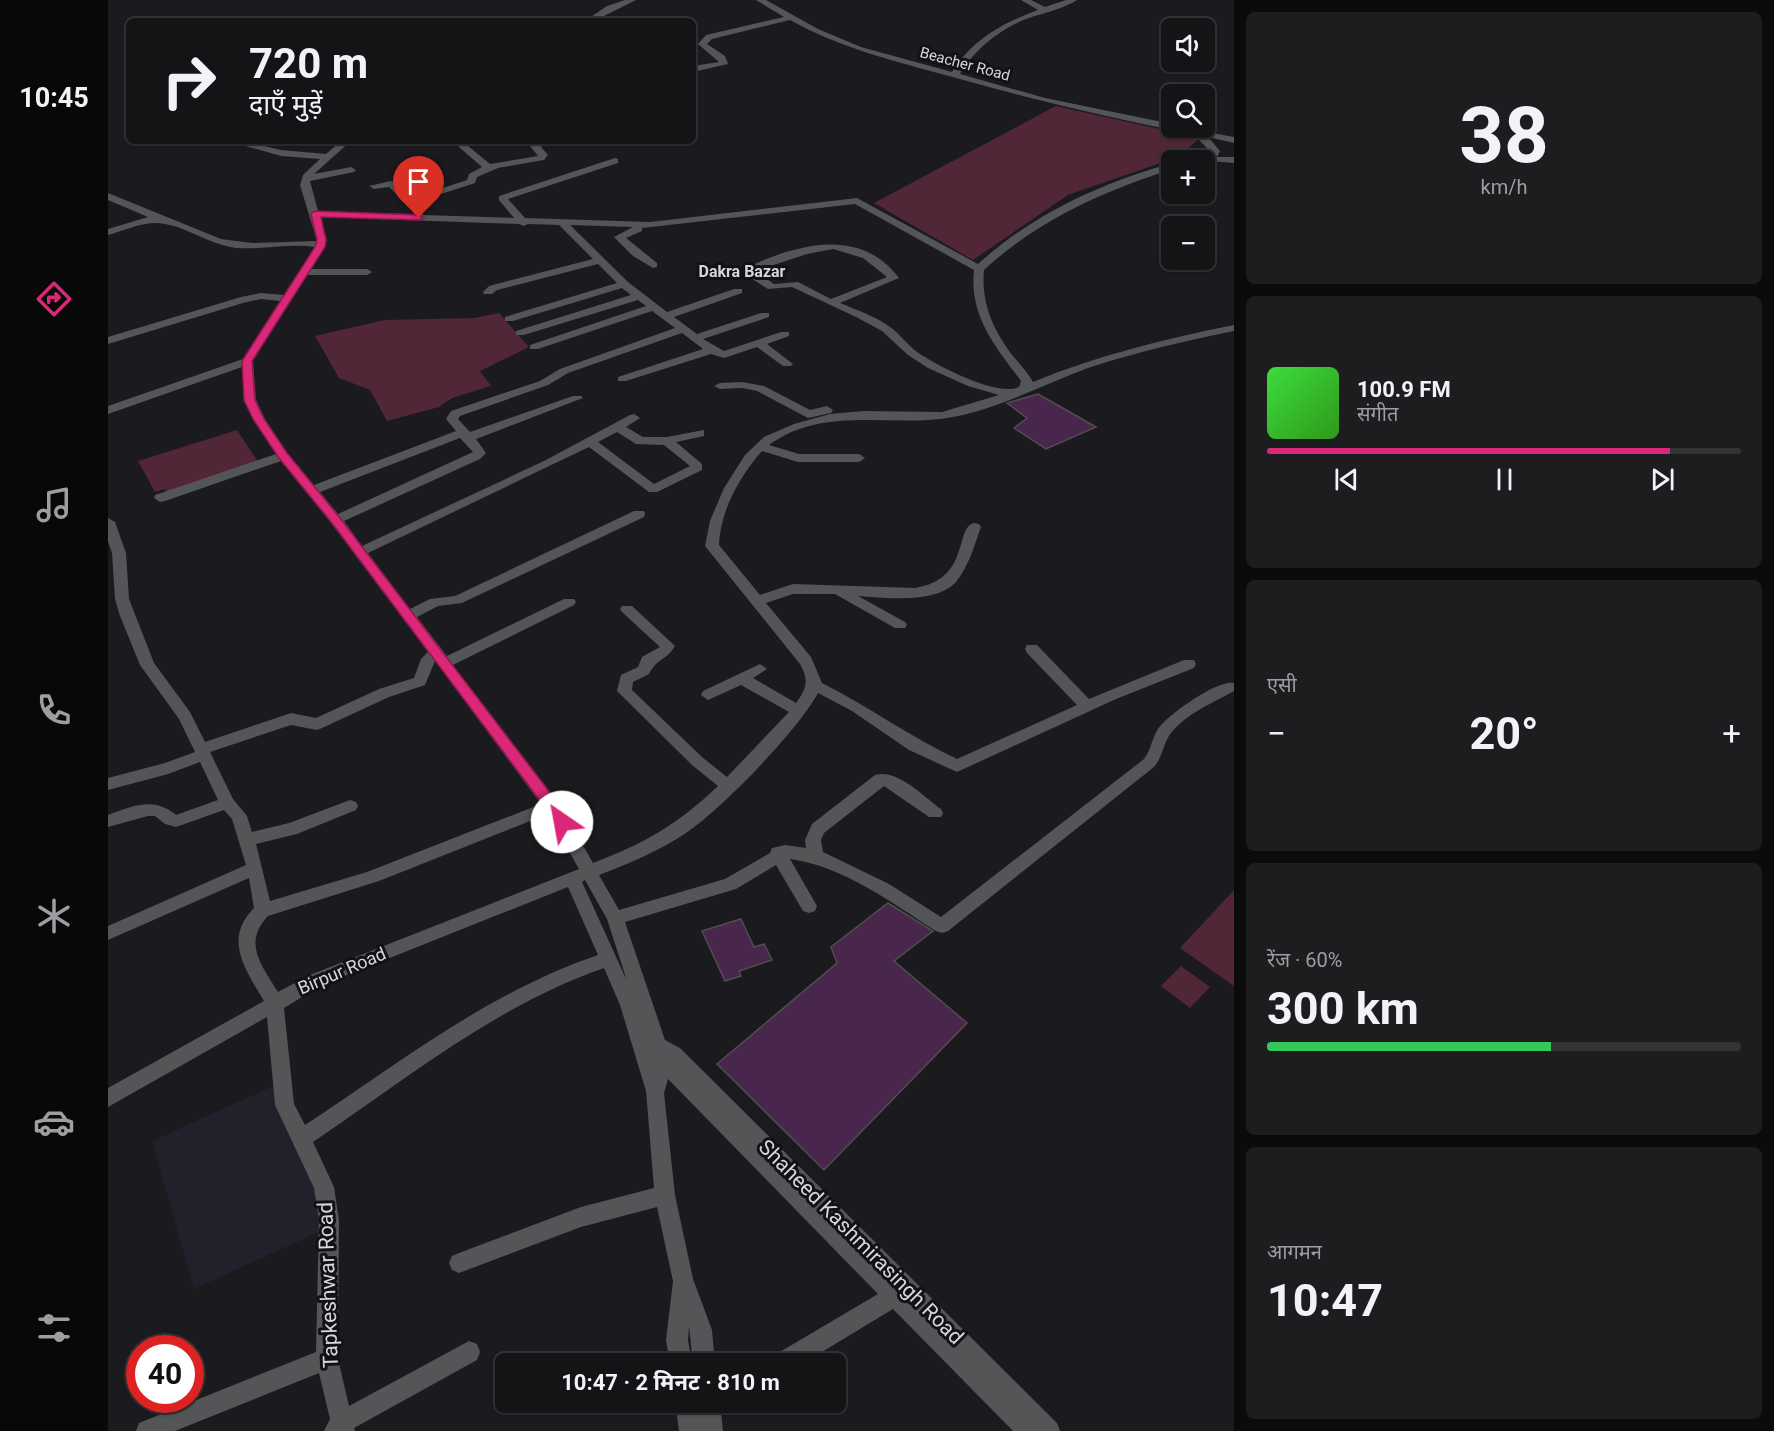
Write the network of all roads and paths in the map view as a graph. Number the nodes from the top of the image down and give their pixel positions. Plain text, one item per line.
1 (632, 0) edge
2 (760, 0) edge
3 (1025, 0) edge
4 (1039, 0) edge
5 (1073, 0) edge
6 (1049, 9) junction
7 (594, 18) edge
8 (790, 18) junction
9 (696, 69) edge
10 (955, 75) junction
11 (1161, 124) edge
12 (1215, 136) edge
13 (1205, 138) edge
14 (1234, 140) edge
15 (244, 144) edge
16 (342, 144) edge
17 (462, 144) edge
18 (539, 144) edge
19 (1214, 150) edge
20 (327, 157) junction
21 (1234, 159) edge
22 (1215, 160) edge
23 (615, 161) dead end
24 (490, 169) junction
25 (351, 170) dead end
26 (1161, 170) edge
27 (306, 179) junction
28 (374, 186) dead end
29 (402, 193) junction
30 (108, 196) edge
31 (315, 214) junction
32 (419, 218) junction
33 (159, 219) junction
34 (524, 223) junction
35 (563, 224) junction
36 (650, 225) junction
37 (108, 232) edge
38 (321, 244) junction
39 (599, 261) junction
40 (653, 265) dead end
41 (979, 269) junction
42 (306, 272) junction
43 (367, 272) dead end
44 (624, 284) junction
45 (738, 291) dead end
46 (488, 292) dead end
47 (638, 296) junction
48 (288, 299) junction
49 (832, 302) junction
50 (652, 307) junction
51 (765, 315) dead end
52 (665, 316) junction
53 (509, 320) dead end
54 (1234, 328) edge
55 (683, 329) junction
56 (520, 333) dead end
57 (786, 334) dead end
58 (695, 338) junction
59 (108, 341) edge
60 (759, 343) junction
61 (534, 347) dead end
62 (711, 350) junction
63 (247, 361) junction
64 (786, 364) dead end
65 (622, 379) dead end
66 (720, 386) dead end
67 (1018, 393) junction
68 (577, 398) dead end
69 (108, 410) edge
70 (862, 415) junction
71 (634, 418) dead end
72 (618, 427) junction
73 (700, 433) dead end
74 (464, 436) junction
75 (668, 441) junction
76 (590, 442) junction
77 (760, 446) junction
78 (283, 456) junction
79 (859, 458) dead end
80 (312, 491) junction
81 (160, 498) dead end
82 (639, 514) dead end
83 (336, 520) junction
84 (108, 522) edge
85 (974, 527) dead end
86 (360, 552) junction
87 (840, 592) junction
88 (758, 601) junction
89 (569, 602) dead end
90 (627, 609) dead end
91 (407, 616) junction
92 (900, 625) dead end
93 (1032, 649) dead end
94 (439, 659) junction
95 (1190, 664) dead end
96 (760, 669) dead end
97 (741, 678) junction
98 (814, 685) junction
99 (1229, 687) dead end
100 (708, 695) dead end
101 (1087, 706) junction
102 (800, 712) junction
103 (202, 752) junction
104 (108, 784) edge
105 (727, 785) junction
106 (227, 803) junction
107 (350, 806) dead end
108 (552, 806) junction
109 (935, 813) dead end
110 (108, 821) edge
111 (247, 840) junction
112 (778, 853) junction
113 (816, 856) junction
114 (255, 868) junction
115 (590, 872) junction
116 (572, 878) junction
117 (809, 906) dead end
118 (263, 910) junction
119 (615, 918) junction
120 (108, 933) edge
121 (608, 959) junction
122 (274, 1002) junction
123 (665, 1054) junction
124 (655, 1090) junction
125 (108, 1098) edge
126 (302, 1138) junction
127 (665, 1195) junction
128 (459, 1263) dead end
129 (683, 1279) junction
130 (896, 1295) junction
131 (469, 1352) dead end
132 (679, 1353) edge
133 (703, 1353) edge
134 (800, 1353) edge
135 (327, 1359) junction
136 (711, 1413) edge
137 (340, 1428) edge
138 (147, 1431) edge
139 (712, 1431) edge
140 (1029, 1431) edge
141 (1049, 1431) edge

1 - 7 street
2 - 8 street, Beacher Road
3 - 6 street
4 - 6 street
5 - 6 street
6 - 10 street
8 - 9 street
8 - 10 street, Beacher Road
10 - 11 street, Beacher Road
12 - 14 street, Beacher Road
13 - 19 street
15 - 20 street
16 - 20 street
17 - 24 street
18 - 24 street
20 - 27 street
21 - 22 street
23 - 34 street
24 - 29 street
25 - 27 street
26 - 41 street
27 - 31 street
28 - 29 street
29 - 32 street
30 - 33 street
31 - 32 street
31 - 38 street
32 - 34 street
33 - 37 street
33 - 38 street
34 - 35 street
35 - 36 street
35 - 39 street
36 - 40 street
36 - 41 street
38 - 42 street
39 - 44 street
39 - 46 street
41 - 67 street
42 - 43 street
42 - 48 street
44 - 47 street
44 - 53 street
45 - 52 street
47 - 50 street
47 - 56 street
48 - 59 street
48 - 63 street
49 - 49 street
49 - 67 street
50 - 52 street
50 - 61 street
51 - 58 street
52 - 55 street
54 - 67 street
55 - 58 street
55 - 74 street
57 - 60 street
58 - 62 street
60 - 62 street
60 - 64 street
62 - 65 street
63 - 69 street
63 - 78 street
66 - 70 street
67 - 70 street
68 - 74 street
70 - 77 street
71 - 72 street
72 - 75 street
72 - 76 street
73 - 75 street
74 - 80 street
74 - 83 street
75 - 76 street
76 - 86 street
77 - 79 street
77 - 88 street
78 - 80 street
78 - 81 street
80 - 83 street
82 - 91 street
83 - 86 street
84 - 103 street
85 - 87 street
86 - 91 street
87 - 88 street
87 - 92 street
88 - 98 street
89 - 94 street
90 - 105 street
91 - 94 street
93 - 101 street
94 - 103 street
94 - 108 street
95 - 101 street
96 - 97 street
97 - 100 street
97 - 102 street
98 - 101 street
98 - 102 street, Birpur Road
99 - 113 street
102 - 105 street, Birpur Road
103 - 104 street
103 - 106 street
105 - 115 street, Birpur Road
106 - 110 street
106 - 111 street
107 - 111 street
108 - 115 street
108 - 118 street
109 - 113 street
111 - 114 street
112 - 113 street
112 - 117 street
112 - 119 street
114 - 118 street
114 - 120 street
115 - 116 street, Birpur Road
115 - 119 street
116 - 121 street
116 - 122 street, Birpur Road
118 - 122 street
119 - 123 street
121 - 124 street
121 - 126 street
122 - 125 street, Birpur Road
122 - 126 street, Tapkeshwar Road
123 - 124 street
123 - 130 street, Shaheed Kashmirasingh Road
123 - 141 street, Shaheed Kashmirasingh Road
124 - 127 street
126 - 135 street, Tapkeshwar Road
127 - 128 street
127 - 129 street
129 - 132 street
129 - 133 street
130 - 134 street
130 - 140 street, Shaheed Kashmirasingh Road
131 - 137 street
135 - 137 street, Tapkeshwar Road
135 - 138 street
136 - 139 street

